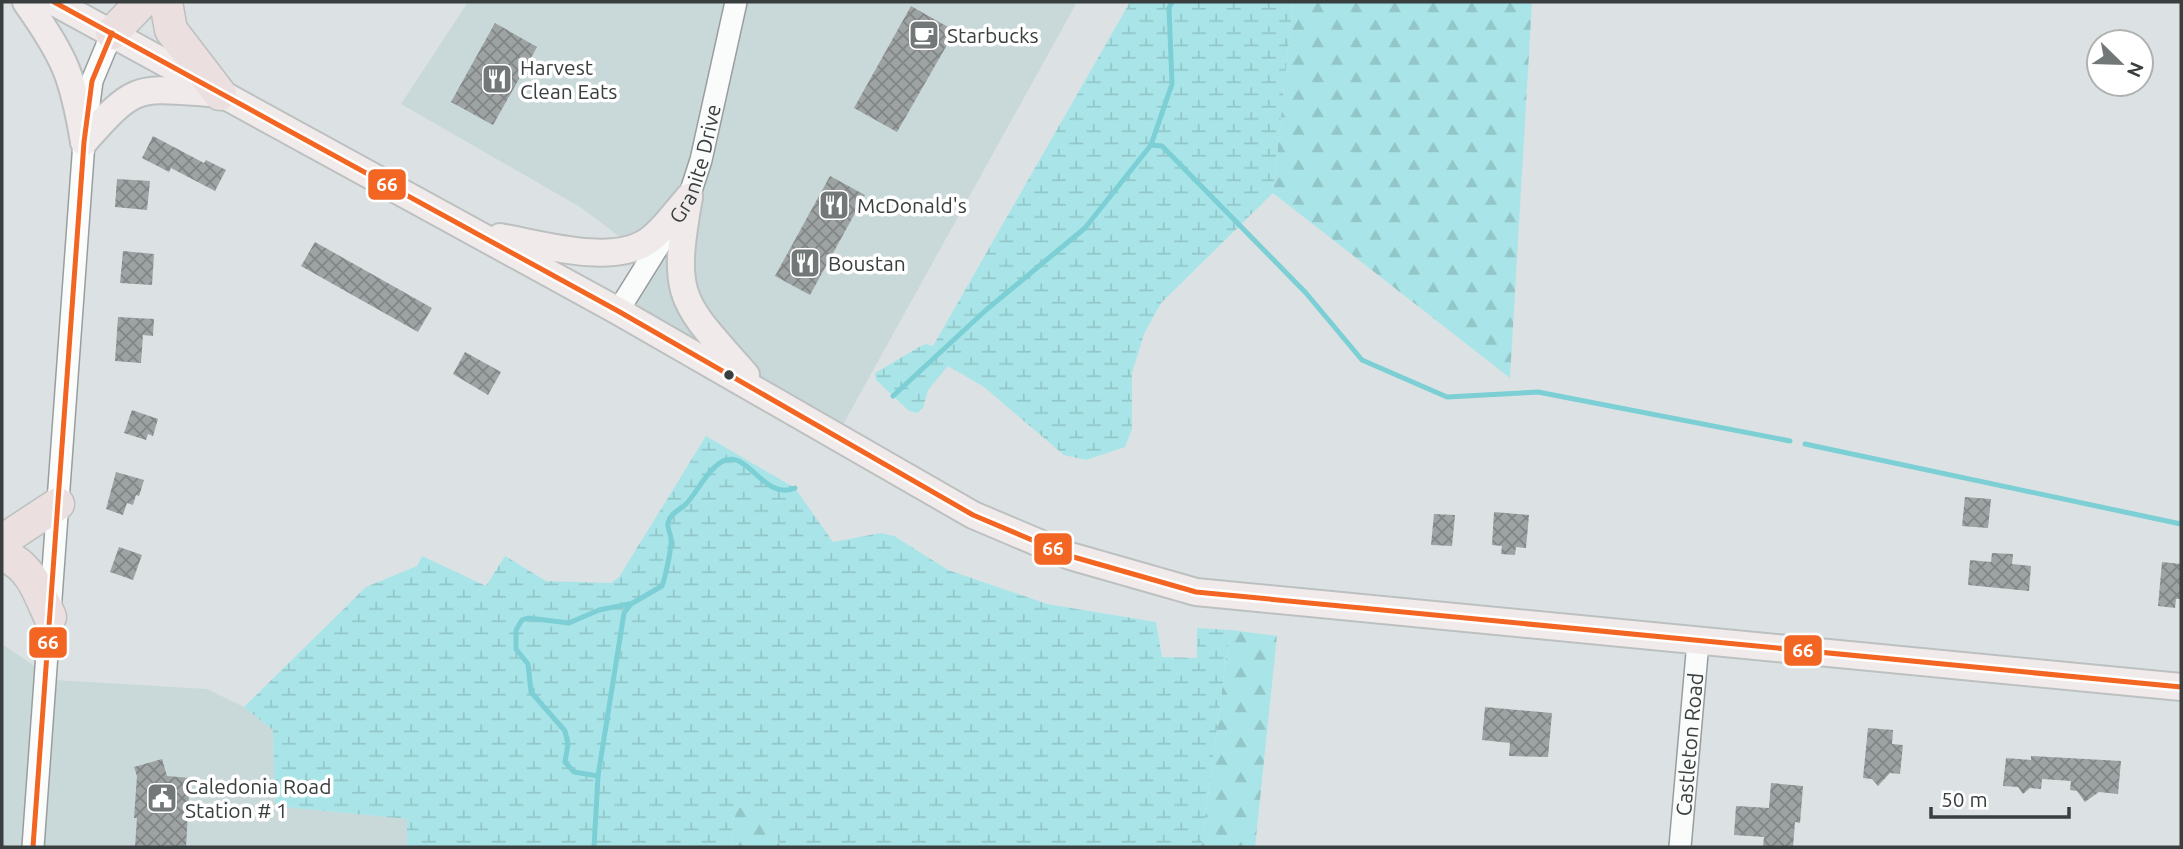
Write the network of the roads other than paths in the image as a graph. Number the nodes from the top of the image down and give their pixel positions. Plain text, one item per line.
1 (26, 2) edge
2 (54, 2) edge
3 (127, 2) edge
4 (142, 2) edge
5 (166, 2) edge
6 (736, 2) edge
7 (112, 33) junction
8 (220, 94) junction
9 (85, 142) junction
10 (689, 197) junction
11 (477, 233) junction
12 (618, 311) junction
13 (759, 389) junction
14 (58, 504) junction
15 (2, 541) edge
16 (2, 555) edge
17 (50, 617) junction
18 (1698, 642) junction
19 (2181, 687) edge
20 (33, 847) edge
21 (1680, 847) edge

1 - 9 main road
2 - 7 main road
3 - 7 highway
4 - 7 highway
5 - 8 highway
6 - 10 street, Granite Drive
7 - 8 main road
7 - 9 street
8 - 9 main road
8 - 11 main road
9 - 14 street
10 - 11 main road
10 - 12 street, Granite Drive
10 - 13 main road
11 - 12 main road
12 - 13 main road
13 - 18 main road
14 - 15 highway
14 - 17 street
16 - 17 highway
17 - 20 street
18 - 19 main road
18 - 21 street, Castleton Road

